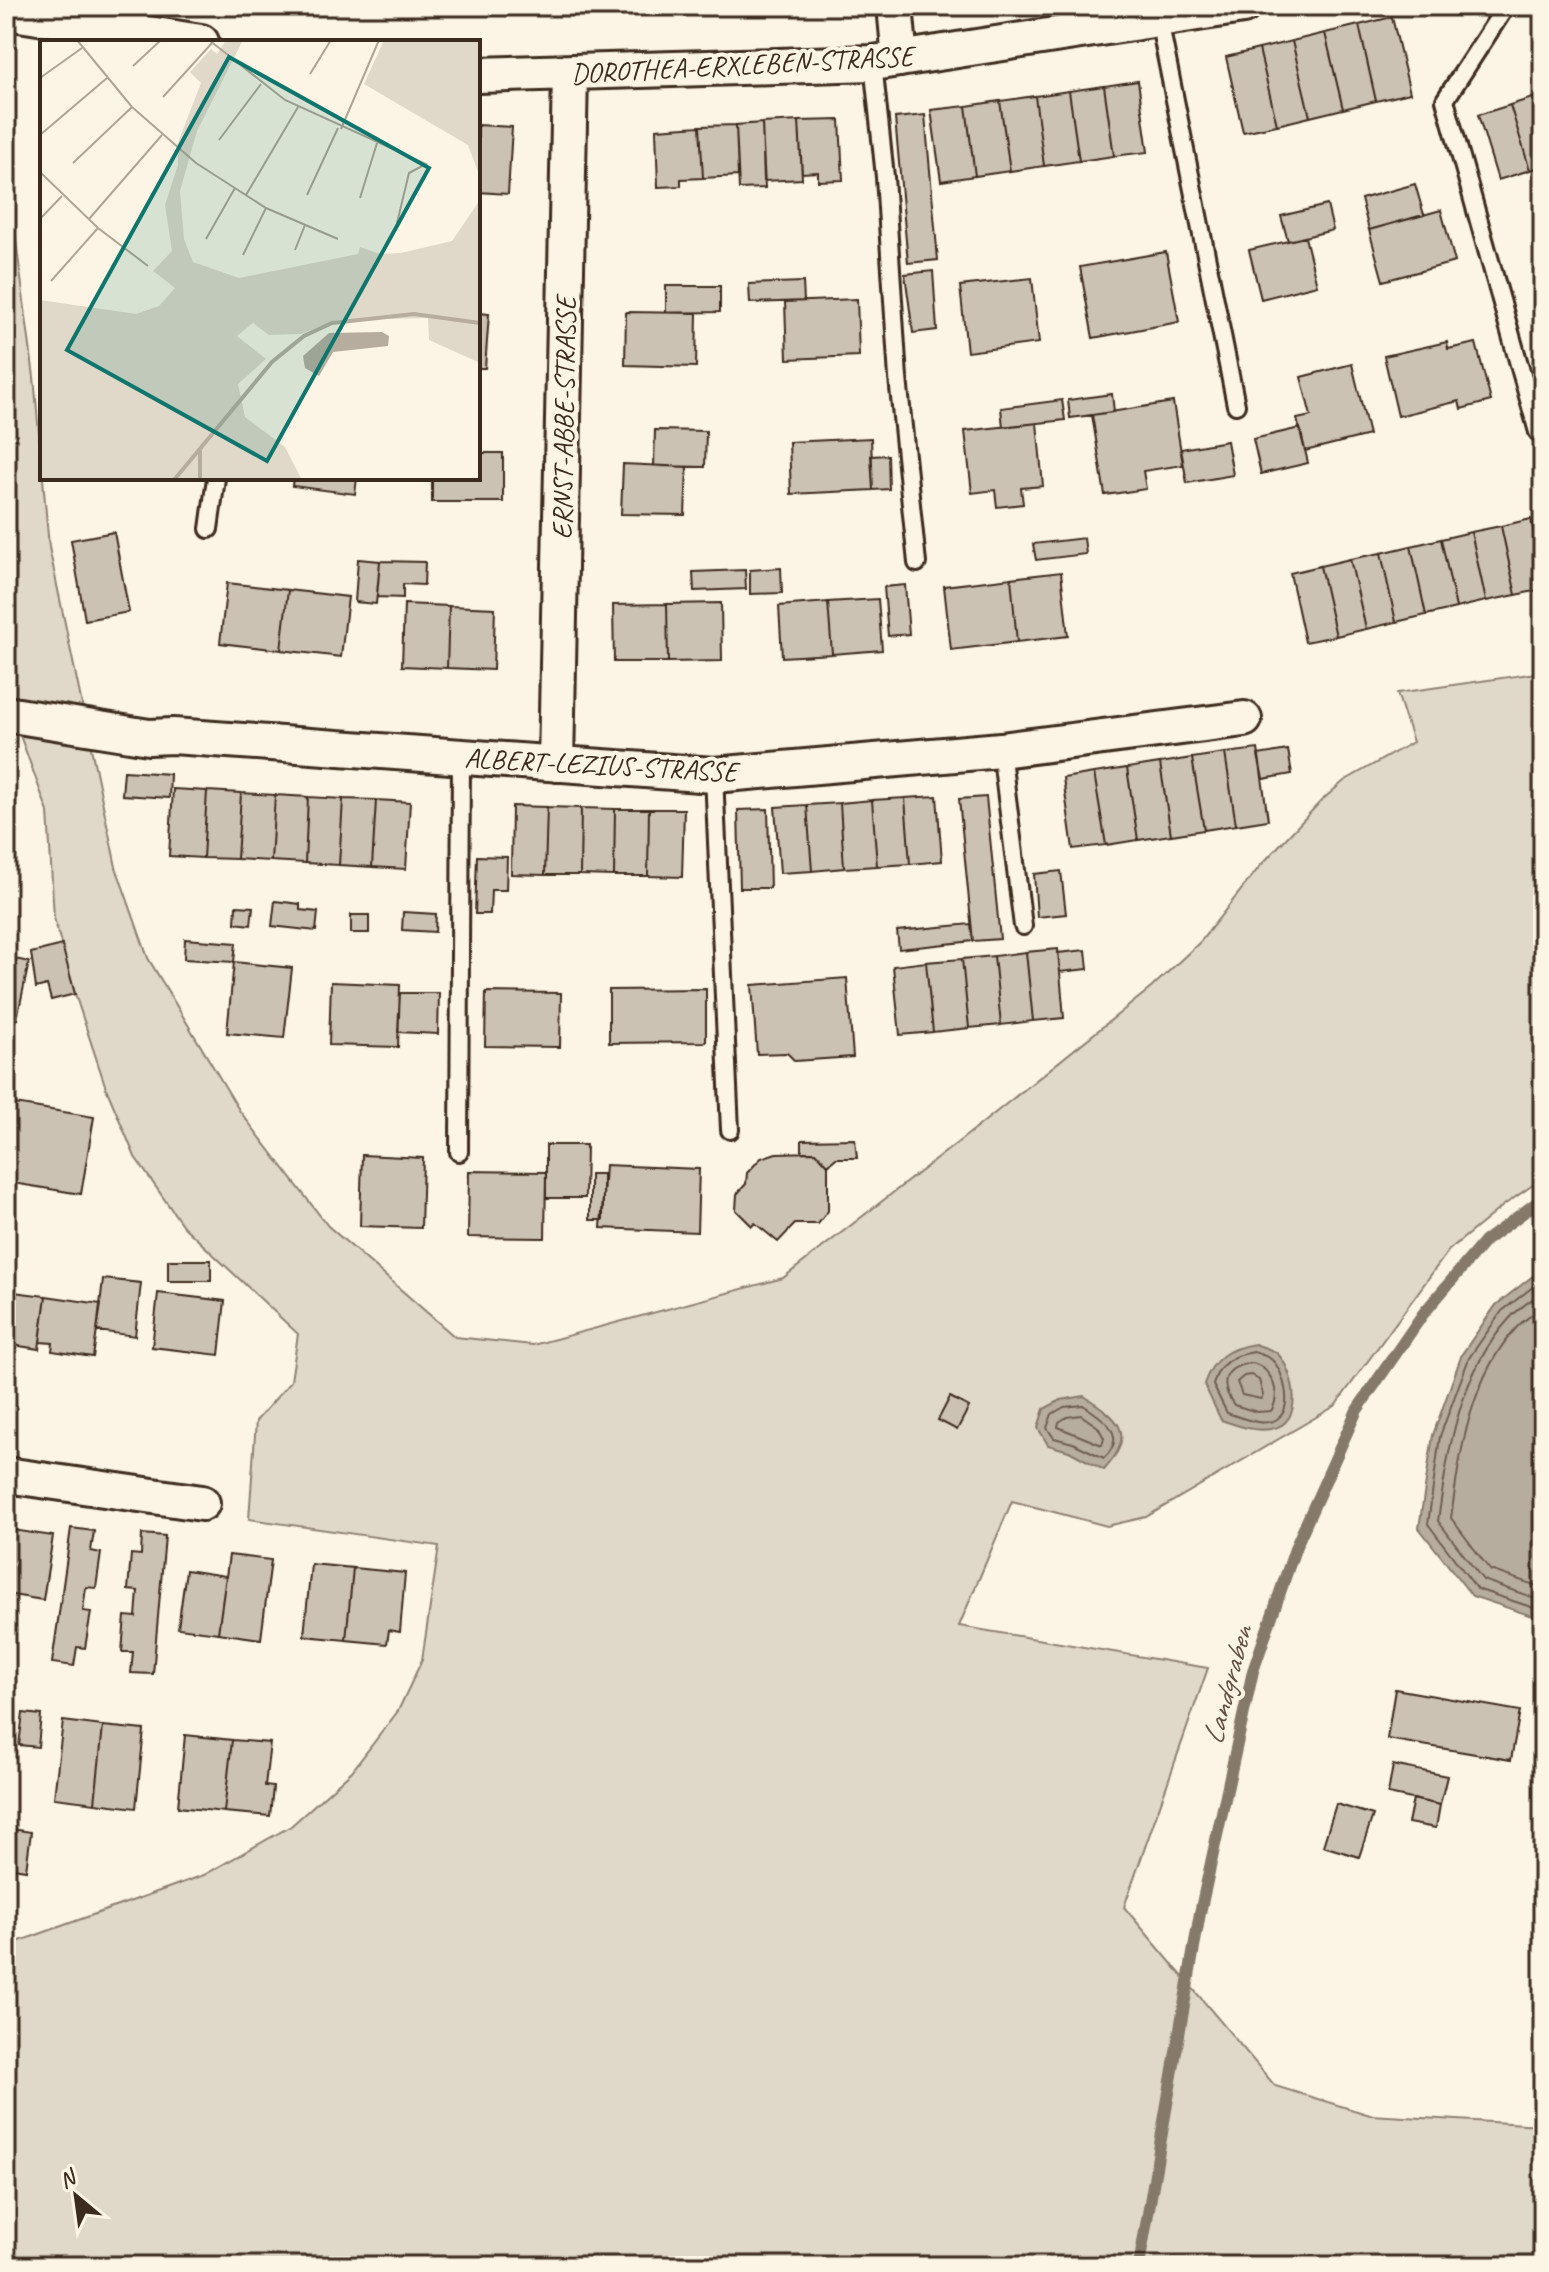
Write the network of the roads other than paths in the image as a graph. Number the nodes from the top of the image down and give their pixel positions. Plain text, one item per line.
1 (895, 6) edge
2 (1243, 6) edge
3 (1506, 6) edge
4 (6, 12) edge
5 (1159, 20) junction
6 (188, 40) edge
7 (887, 61) junction
8 (570, 73) junction
9 (480, 75) edge
10 (1236, 405) dead end
11 (1538, 432) dead end
12 (216, 480) edge
13 (209, 529) dead end
14 (917, 563) dead end
15 (6, 714) edge
16 (1244, 719) dead end
17 (1001, 750) junction
18 (461, 757) junction
19 (556, 764) junction
20 (714, 775) junction
21 (1023, 926) dead end
22 (730, 1130) dead end
23 (459, 1152) dead end
24 (6, 1475) edge
25 (202, 1503) dead end

1 - 7 street
2 - 5 street, DOROTHEA-ERXLEBEN-STRASSE
3 - 11 lane
4 - 6 street
5 - 7 street, DOROTHEA-ERXLEBEN-STRASSE
5 - 10 lane
7 - 8 street, DOROTHEA-ERXLEBEN-STRASSE
7 - 14 lane
8 - 9 street, DOROTHEA-ERXLEBEN-STRASSE
8 - 19 street, ERNST-ABBE-STRASSE
12 - 13 lane
15 - 18 street, ALBERT-LEZIUS-STRASSE
16 - 17 street, ALBERT-LEZIUS-STRASSE
17 - 20 street, ALBERT-LEZIUS-STRASSE
17 - 21 lane
18 - 19 street, ALBERT-LEZIUS-STRASSE
18 - 23 lane
19 - 20 street, ALBERT-LEZIUS-STRASSE
20 - 22 lane
24 - 25 street

